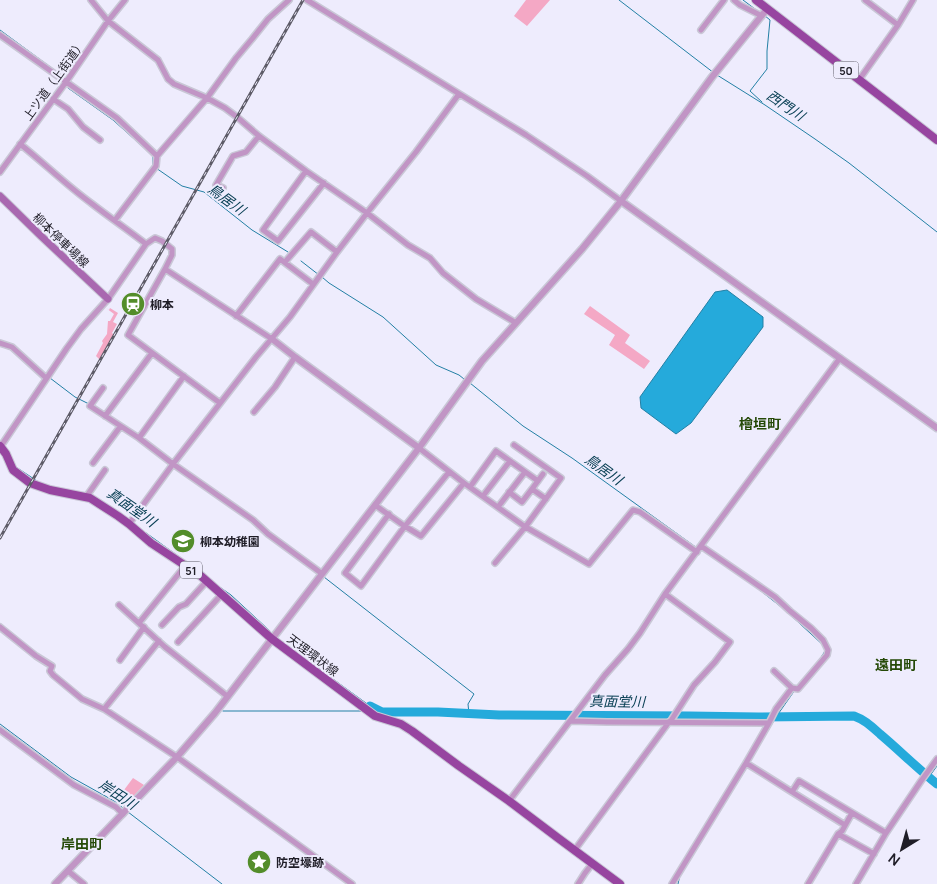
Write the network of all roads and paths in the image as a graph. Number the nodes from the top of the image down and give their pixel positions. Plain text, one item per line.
1 (91, 0) edge
2 (125, 0) edge
3 (289, 0) edge
4 (307, 0) edge
5 (724, 0) edge
6 (734, 0) edge
7 (756, 0) edge
8 (865, 0) edge
9 (913, 0) edge
10 (764, 12) junction
11 (108, 22) junction
12 (898, 25) junction
13 (701, 30) dead end
14 (0, 35) edge
15 (859, 80) junction
16 (66, 82) junction
17 (459, 94) junction
18 (206, 98) junction
19 (53, 99) junction
20 (259, 136) junction
21 (100, 140) dead end
22 (937, 140) edge
23 (20, 144) junction
24 (157, 156) junction
25 (306, 171) junction
26 (0, 172) edge
27 (324, 183) junction
28 (223, 188) dead end
29 (0, 196) edge
30 (621, 201) junction
31 (367, 213) junction
32 (116, 220) junction
33 (146, 244) junction
34 (337, 252) junction
35 (285, 262) junction
36 (166, 269) junction
37 (313, 284) junction
38 (108, 299) junction
39 (236, 316) junction
40 (516, 323) junction
41 (272, 339) junction
42 (0, 342) edge
43 (152, 353) junction
44 (295, 357) junction
45 (840, 358) junction
46 (184, 376) junction
47 (46, 378) junction
48 (103, 388) dead end
49 (220, 403) junction
50 (254, 412) dead end
51 (105, 416) junction
52 (120, 427) junction
53 (937, 428) edge
54 (139, 438) junction
55 (514, 445) dead end
56 (0, 446) edge
57 (419, 448) junction
58 (510, 461) junction
59 (93, 463) dead end
60 (173, 464) junction
61 (105, 470) dead end
62 (450, 472) junction
63 (525, 472) junction
64 (543, 474) dead end
65 (538, 481) junction
66 (464, 483) junction
67 (470, 487) junction
68 (532, 489) junction
69 (509, 492) junction
70 (483, 496) junction
71 (86, 497) junction
72 (546, 500) junction
73 (375, 505) junction
74 (498, 506) junction
75 (388, 514) junction
76 (129, 524) junction
77 (405, 526) junction
78 (526, 526) junction
79 (701, 546) junction
80 (697, 552) junction
81 (495, 563) dead end
82 (185, 566) junction
83 (321, 573) junction
84 (207, 581) junction
85 (222, 594) junction
86 (665, 594) junction
87 (119, 605) dead end
88 (139, 623) junction
89 (162, 626) dead end
90 (0, 627) edge
91 (144, 628) junction
92 (272, 639) junction
93 (159, 641) junction
94 (178, 642) dead end
95 (120, 660) dead end
96 (774, 671) dead end
97 (792, 688) junction
98 (227, 696) junction
99 (104, 709) junction
100 (571, 720) junction
101 (670, 722) junction
102 (769, 722) junction
103 (0, 730) edge
104 (177, 757) junction
105 (937, 759) edge
106 (746, 763) junction
107 (792, 792) junction
108 (509, 801) junction
109 (125, 811) junction
110 (852, 813) junction
111 (845, 825) junction
112 (886, 833) junction
113 (838, 834) junction
114 (574, 851) junction
115 (874, 854) junction
116 (592, 864) junction
117 (68, 871) junction
118 (56, 884) edge
119 (84, 884) edge
120 (352, 884) edge
121 (578, 884) edge
122 (620, 884) edge
123 (672, 884) edge
124 (808, 884) edge
125 (856, 884) edge

1 - 11 street
2 - 11 street, 上ツ道（上街道）
3 - 18 street
4 - 17 street
5 - 13 street
6 - 10 street
7 - 10 main road, 50
8 - 12 street
9 - 12 street
10 - 15 main road, 50
10 - 30 street
11 - 16 street, 上ツ道（上街道）
11 - 18 street
12 - 15 street
14 - 16 street
15 - 22 main road, 50
16 - 19 street, 上ツ道（上街道）
16 - 24 street
17 - 30 street
17 - 31 street
18 - 20 street
18 - 24 street
19 - 21 street
19 - 23 street, 上ツ道（上街道）
20 - 25 street
20 - 28 street
23 - 26 street, 上ツ道（上街道）
23 - 32 street
24 - 32 street
25 - 27 street
25 - 27 street
27 - 31 street
29 - 38 main road, 柳本停車場線
30 - 40 street
30 - 45 street
31 - 34 street
31 - 40 street
32 - 33 street
33 - 36 street
33 - 38 street
34 - 35 street
34 - 37 street
35 - 37 street
35 - 39 street
36 - 39 street
36 - 43 street
37 - 41 street
38 - 47 street
39 - 41 street
40 - 57 street
41 - 44 street
41 - 49 street
42 - 47 street
43 - 46 street
43 - 51 street
44 - 50 street
44 - 57 street
45 - 53 street
45 - 79 street
46 - 49 street
46 - 54 street
47 - 56 street
48 - 51 street
49 - 60 street
51 - 52 street
52 - 54 street
52 - 59 street
54 - 60 street
55 - 72 street
56 - 71 main road, 天理環状線 / 51
57 - 62 street
57 - 73 street
58 - 63 street
58 - 67 street
58 - 70 street
60 - 76 street
60 - 83 street
61 - 71 street
62 - 66 street
62 - 77 street
63 - 65 street
63 - 69 street
64 - 65 street
65 - 68 street
66 - 67 street
66 - 77 street
67 - 70 street
68 - 69 street
68 - 72 street
69 - 74 street
70 - 74 street
71 - 76 main road, 天理環状線 / 51
72 - 78 street
73 - 75 street
73 - 83 street
74 - 78 street
75 - 77 street
75 - 77 street
76 - 82 main road, 天理環状線 / 51
78 - 80 street
78 - 81 street
79 - 80 street
79 - 97 street
80 - 86 street
82 - 84 main road, 天理環状線 / 51
82 - 88 street
83 - 92 street
84 - 85 main road, 天理環状線 / 51
84 - 89 street
85 - 92 main road, 天理環状線 / 51
85 - 94 street
86 - 100 street
86 - 101 street
87 - 88 street
88 - 91 street
90 - 99 street
91 - 93 street
91 - 95 street
92 - 98 street
92 - 108 main road, 天理環状線 / 51
93 - 98 street
93 - 99 street
96 - 97 street
97 - 102 street
98 - 104 street
99 - 104 street
100 - 101 street
100 - 108 street
101 - 102 street
101 - 114 street
102 - 106 street
103 - 109 street
104 - 109 street
104 - 120 street
105 - 112 street
106 - 107 street
106 - 123 street
107 - 110 street
107 - 111 street
108 - 114 main road, 天理環状線 / 51
109 - 117 street
110 - 111 street
110 - 112 street
111 - 113 street
112 - 115 street
113 - 115 street
113 - 124 street
114 - 116 main road, 天理環状線 / 51
115 - 125 street
116 - 121 street
116 - 122 main road, 天理環状線 / 51
117 - 118 street
117 - 119 street

